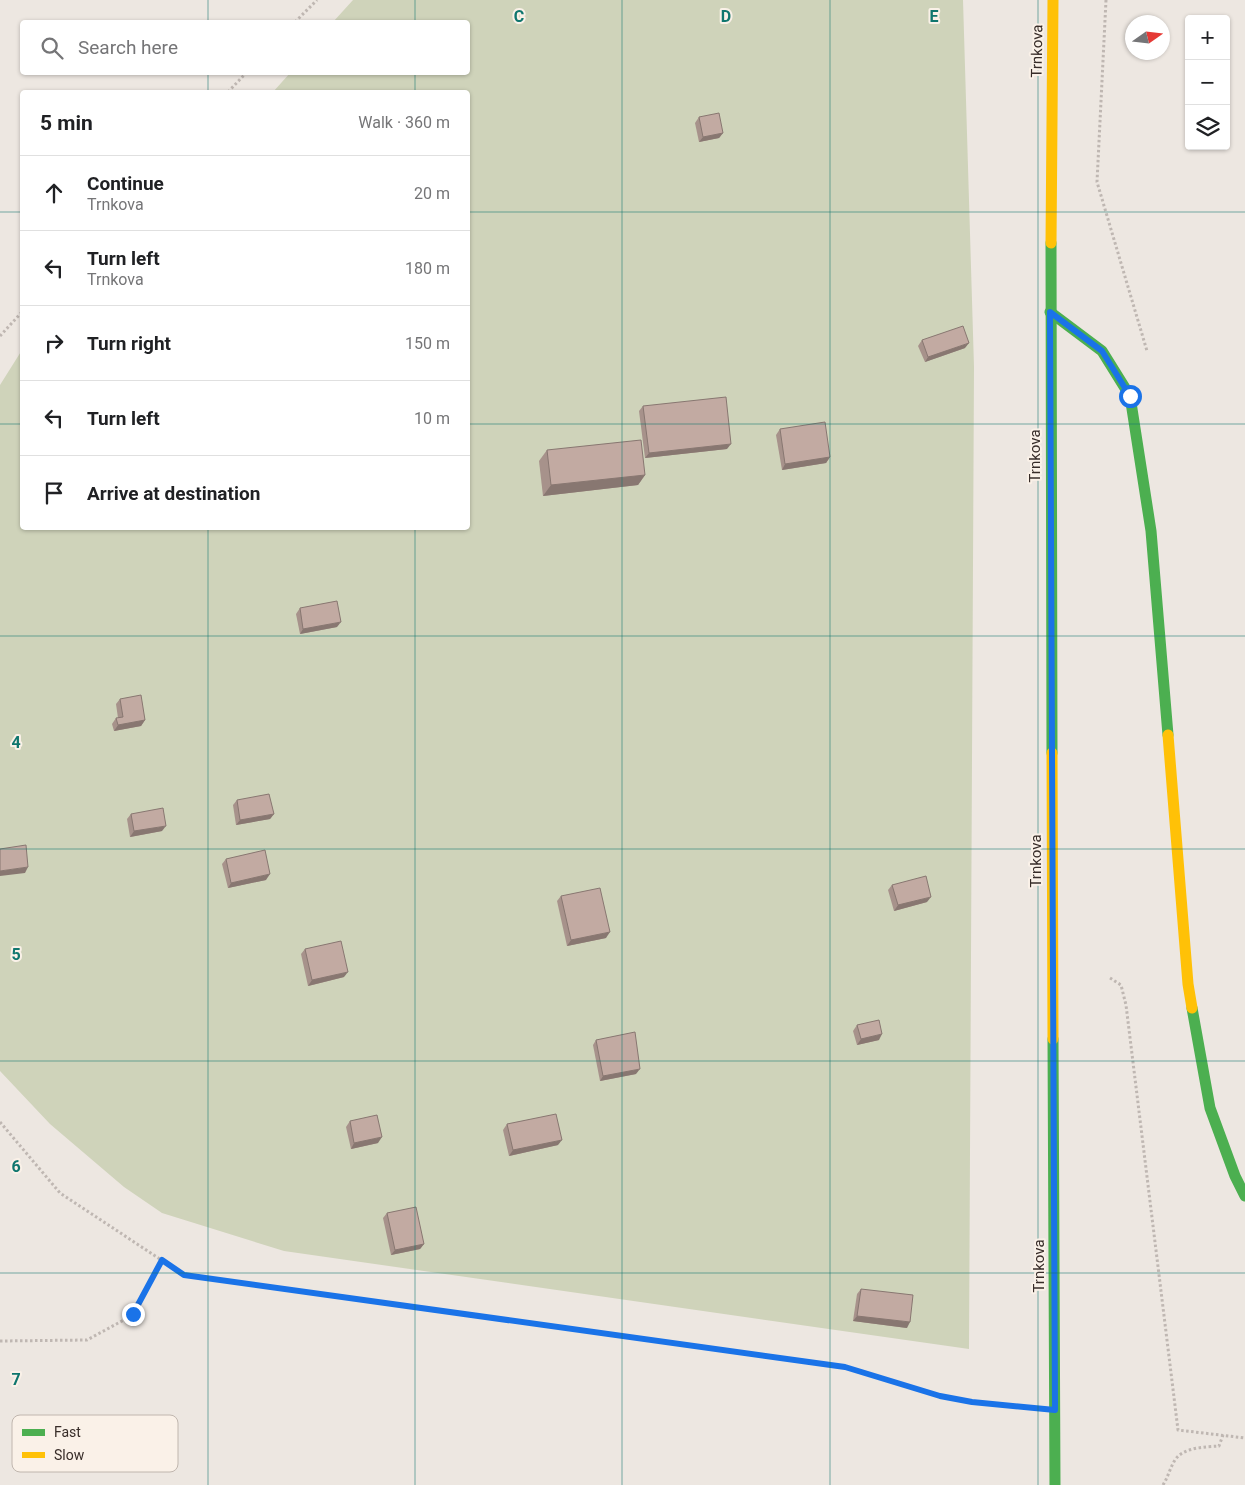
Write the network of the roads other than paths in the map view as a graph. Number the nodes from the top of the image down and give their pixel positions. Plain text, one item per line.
1 (1053, 0) edge
2 (1050, 312) junction
3 (1245, 1196) edge
4 (1055, 1485) edge

1 - 2 street, Trnkova
2 - 3 street
2 - 4 street, Trnkova

